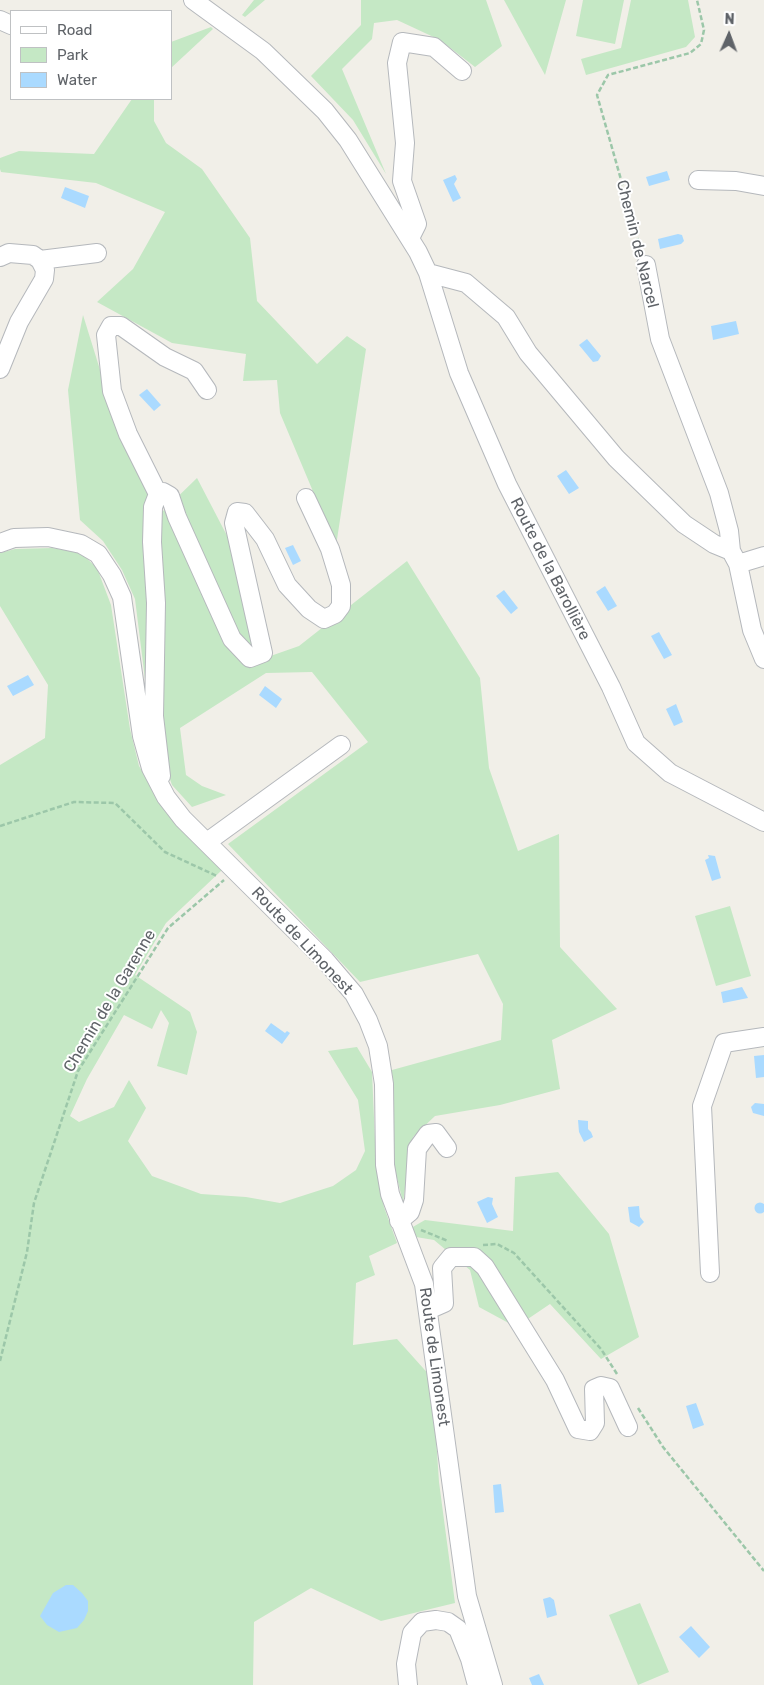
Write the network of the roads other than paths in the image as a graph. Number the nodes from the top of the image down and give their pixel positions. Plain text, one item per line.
1 (193, 0) edge
2 (462, 71) dead end
3 (698, 180) dead end
4 (764, 186) edge
5 (414, 245) junction
6 (97, 253) dead end
7 (0, 258) edge
8 (40, 260) junction
9 (646, 265) road end
10 (428, 273) junction
11 (0, 369) edge
12 (207, 390) dead end
13 (158, 494) junction
14 (306, 498) dead end
15 (0, 543) edge
16 (764, 556) edge
17 (734, 558) junction
18 (764, 659) edge
19 (342, 745) dead end
20 (160, 784) junction
21 (764, 822) edge
22 (207, 842) junction
23 (764, 1037) edge
24 (447, 1148) dead end
25 (399, 1220) junction
26 (710, 1273) dead end
27 (428, 1310) junction
28 (628, 1427) dead end
29 (408, 1685) edge
30 (477, 1685) edge
31 (493, 1685) edge

1 - 5 street, Route de la Barollière
2 - 5 street
3 - 4 street
5 - 10 street, Route de la Barollière
6 - 8 street
7 - 8 street
8 - 11 street
9 - 17 street, Chemin de Narcel
10 - 17 street
10 - 21 street, Route de la Barollière
12 - 13 street
13 - 14 street
13 - 20 street
15 - 20 street, Route de Limonest
16 - 17 street
17 - 18 street, Chemin de Narcel
19 - 22 street
20 - 22 street, Route de Limonest
22 - 25 street, Route de Limonest
23 - 26 street
24 - 25 street
25 - 27 street, Route de Limonest
27 - 28 street
27 - 31 street, Route de Limonest
29 - 30 street

